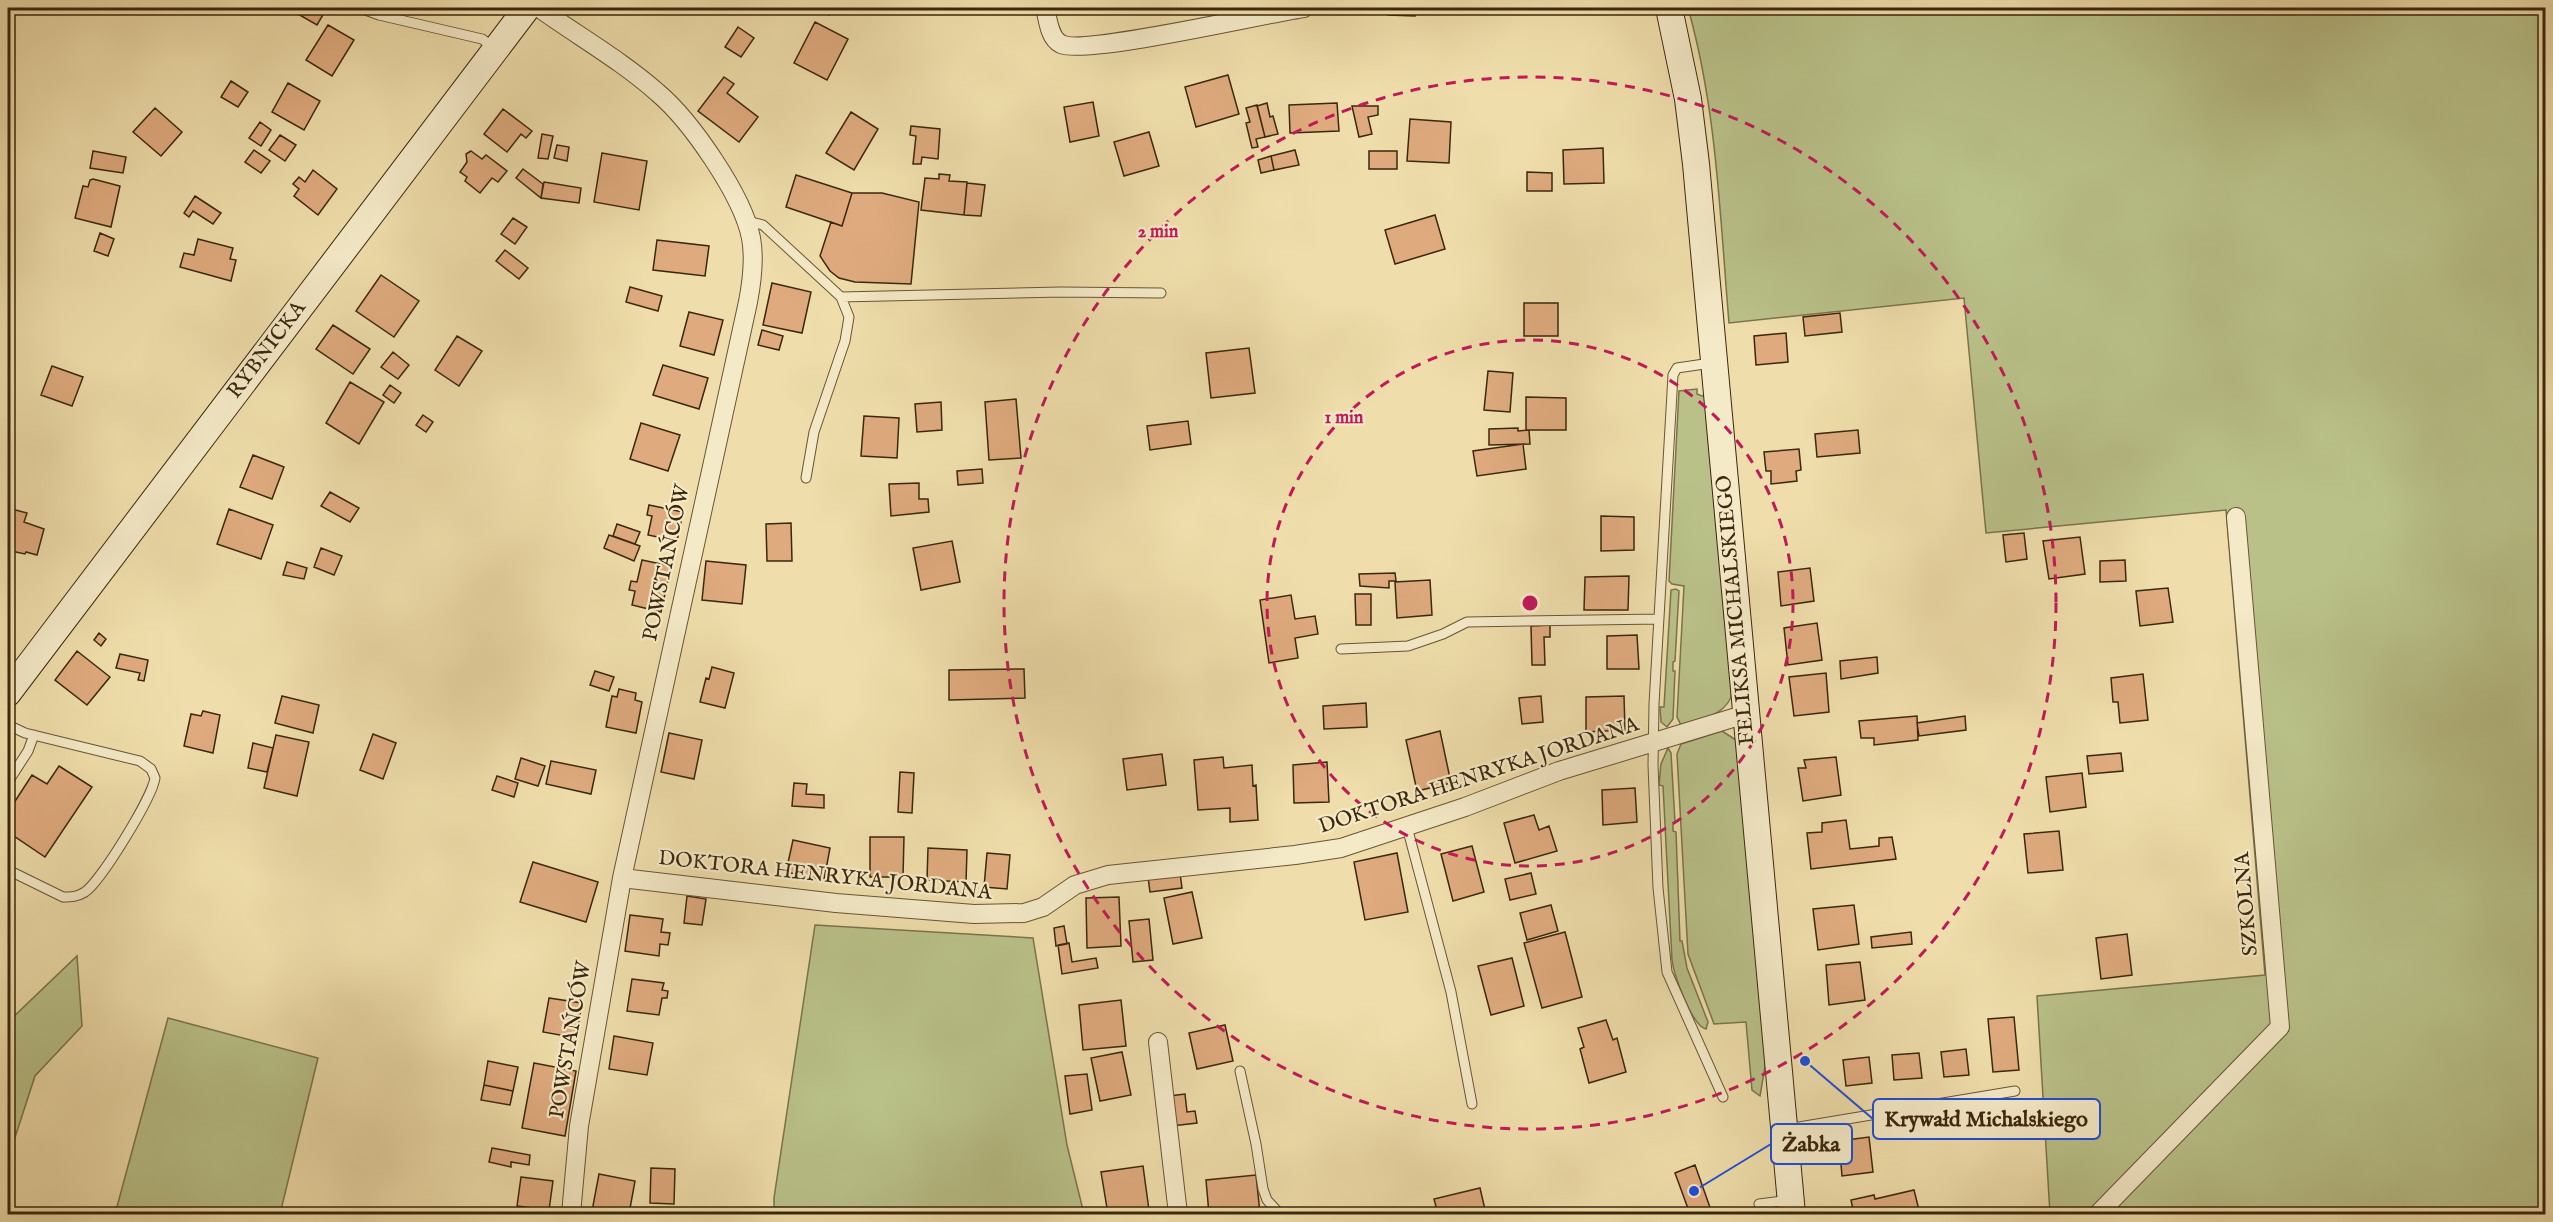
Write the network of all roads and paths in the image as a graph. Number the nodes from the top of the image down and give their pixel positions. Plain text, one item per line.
1 (360, 8) edge
2 (527, 8) edge
3 (539, 8) edge
4 (1045, 8) edge
5 (1304, 8) edge
6 (1669, 8) edge
7 (495, 49) junction
8 (747, 221) junction
9 (1161, 293) dead end
10 (842, 297) junction
11 (1714, 363) junction
12 (806, 478) dead end
13 (2236, 517) dead end
14 (1659, 620) junction
15 (1341, 649) dead end
16 (8, 693) edge
17 (1746, 714) junction
18 (8, 725) edge
19 (34, 735) junction
20 (1653, 743) junction
21 (8, 782) edge
22 (1407, 827) junction
23 (8, 870) edge
24 (622, 878) junction
25 (1158, 1042) dead end
26 (1240, 1071) dead end
27 (2015, 1091) dead end
28 (1723, 1097) dead end
29 (1472, 1104) dead end
30 (1784, 1130) junction
31 (1759, 1204) dead end
32 (1792, 1207) edge
33 (571, 1215) edge
34 (1178, 1215) edge
35 (1280, 1215) edge
36 (2098, 1215) edge

1 - 7 lane
2 - 7 street, RYBNICKA
3 - 8 street, POWSTAŃCÓW
4 - 5 street
6 - 11 street, FELIKSA MICHALSKIEGO
7 - 16 street, RYBNICKA
8 - 10 lane
8 - 24 street, POWSTAŃCÓW
9 - 10 lane
10 - 12 lane
11 - 14 lane
11 - 17 street, FELIKSA MICHALSKIEGO
13 - 36 street, SZKOLNA
14 - 15 lane
14 - 20 lane
17 - 20 street, DOKTORA HENRYKA JORDANA
17 - 30 street, FELIKSA MICHALSKIEGO
18 - 19 lane
19 - 21 lane
19 - 23 lane
20 - 22 street, DOKTORA HENRYKA JORDANA
20 - 28 lane
22 - 24 street, DOKTORA HENRYKA JORDANA
22 - 29 lane
24 - 33 street, POWSTAŃCÓW
25 - 34 street
26 - 35 lane
27 - 30 lane
30 - 32 street, FELIKSA MICHALSKIEGO
31 - 32 lane

